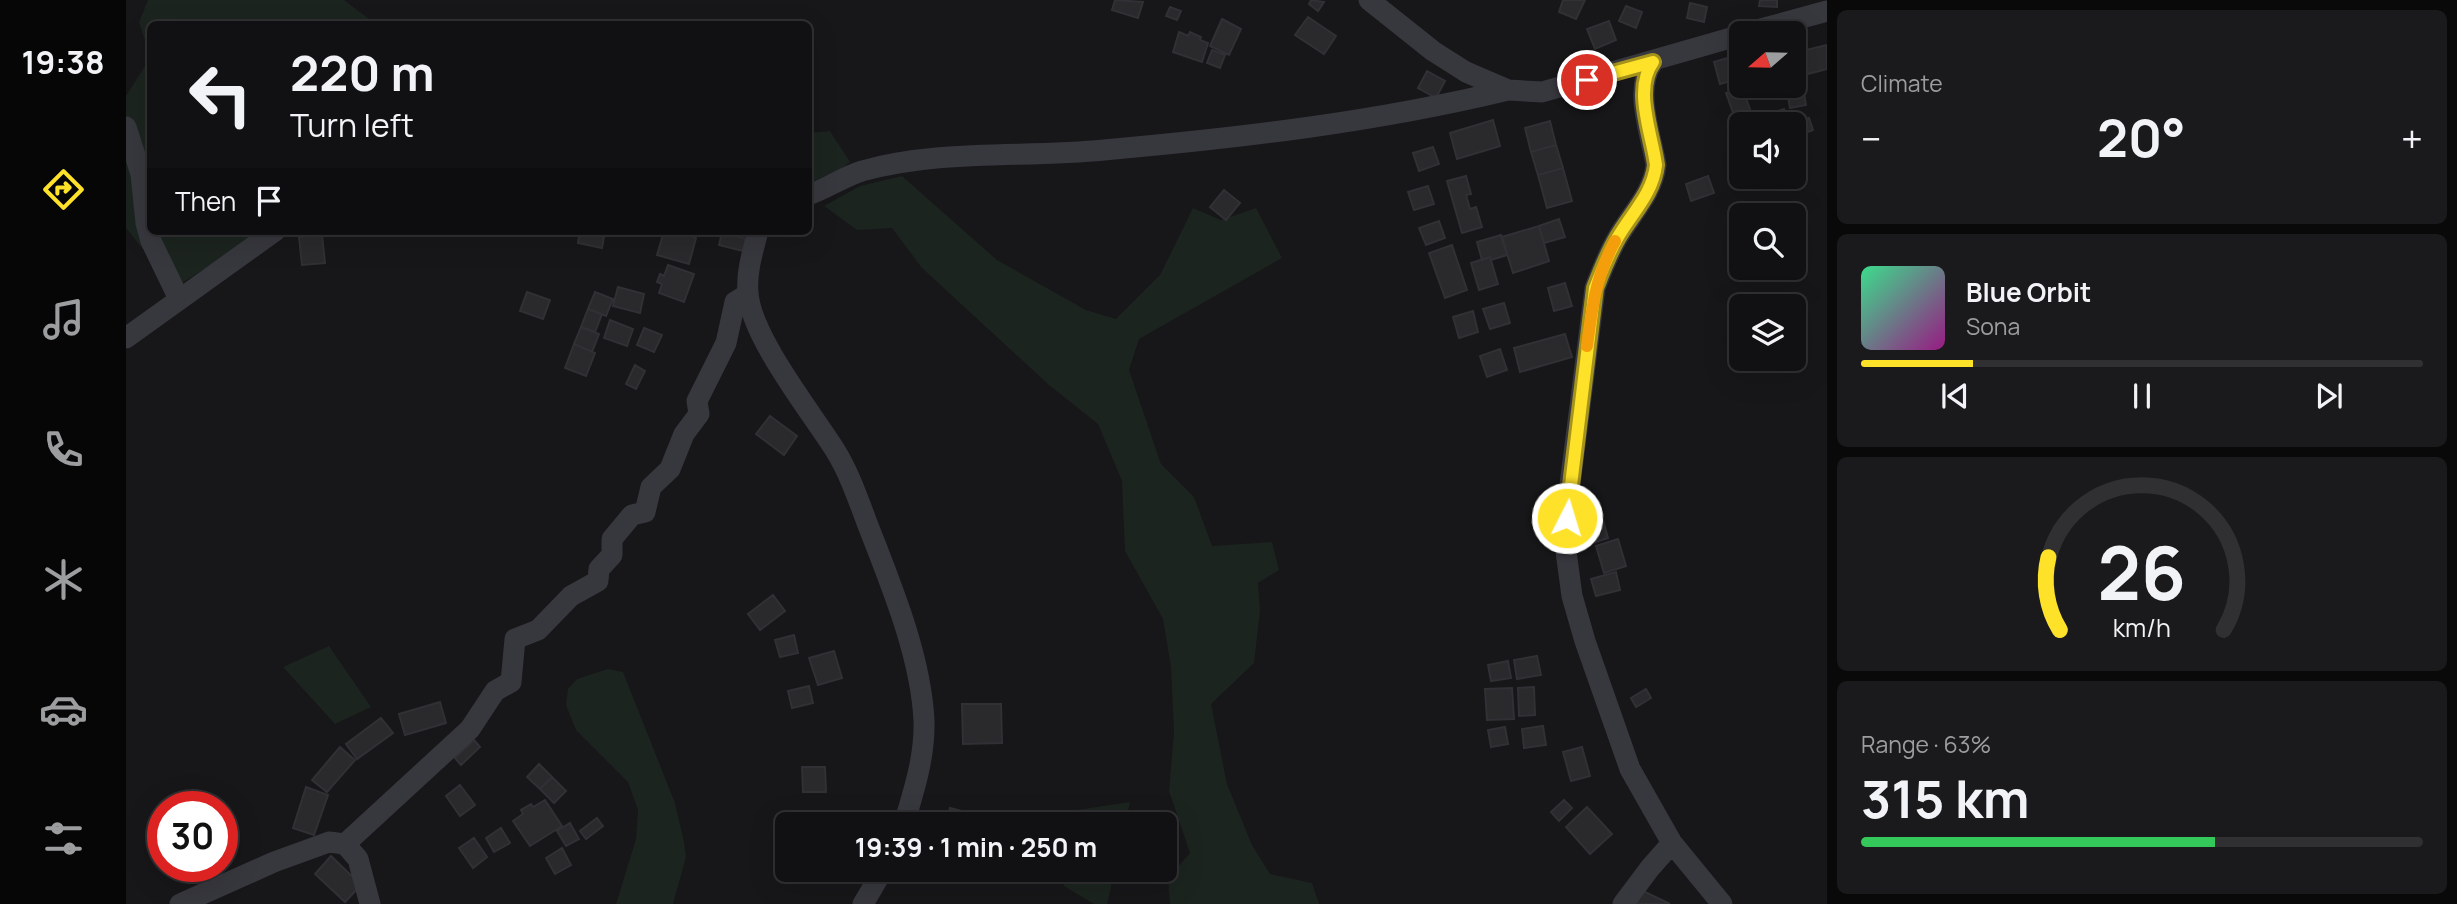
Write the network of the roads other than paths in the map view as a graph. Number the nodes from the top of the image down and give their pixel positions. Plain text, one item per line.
1 (1369, 0) edge
2 (1827, 10) edge
3 (1789, 21) edge
4 (1729, 39) edge
5 (1653, 62) junction
6 (1508, 90) junction
7 (126, 127) edge
8 (812, 193) edge
9 (147, 227) edge
10 (149, 235) edge
11 (269, 235) edge
12 (757, 235) edge
13 (748, 295) junction
14 (179, 299) junction
15 (126, 338) edge
16 (907, 812) edge
17 (1672, 843) junction
18 (345, 844) junction
19 (876, 882) edge
20 (180, 904) edge
21 (370, 904) edge
22 (863, 904) edge
23 (1623, 904) edge
24 (1722, 904) edge

1 - 6 street
2 - 3 street
4 - 5 street
5 - 6 street
5 - 17 street
6 - 8 street
7 - 9 street
10 - 14 street
11 - 14 street
12 - 13 street
13 - 16 street
13 - 18 street
14 - 15 street
17 - 23 street
17 - 24 street
18 - 20 street
18 - 21 street
19 - 22 street

